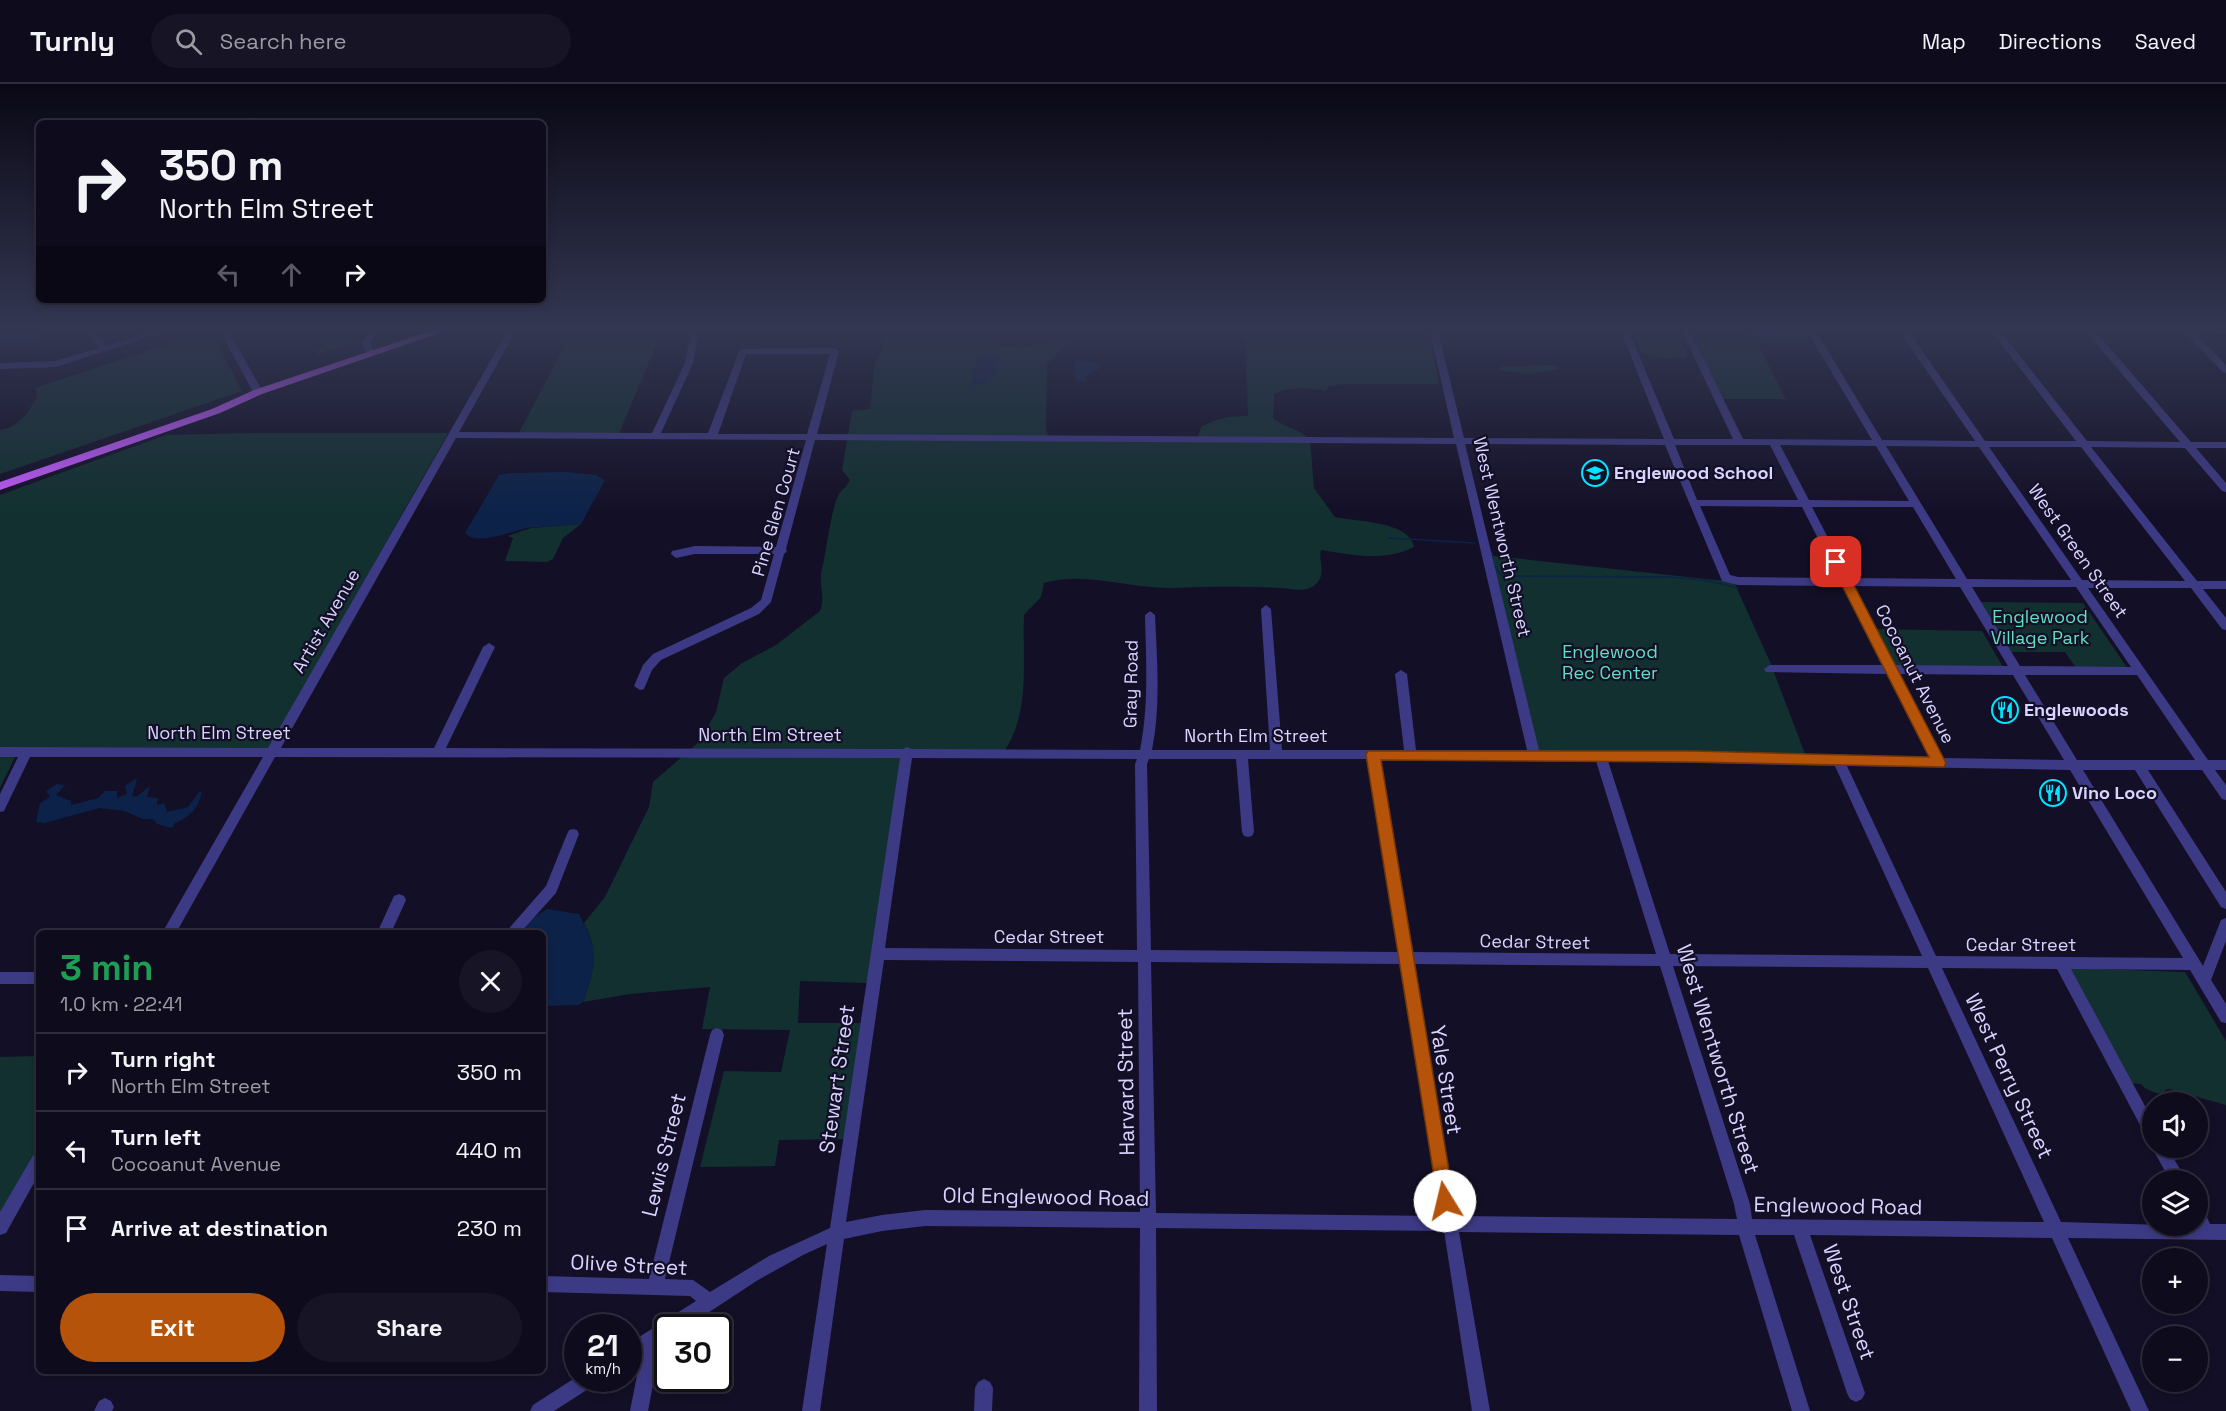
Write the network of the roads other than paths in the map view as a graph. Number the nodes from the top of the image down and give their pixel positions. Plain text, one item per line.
1 (256, 389) edge
2 (267, 389) edge
3 (479, 389) edge
4 (677, 389) edge
5 (729, 389) edge
6 (826, 389) edge
7 (1448, 389) edge
8 (1648, 389) edge
9 (1714, 389) edge
10 (1846, 389) edge
11 (1943, 389) edge
12 (2040, 389) edge
13 (2140, 389) edge
14 (258, 392) junction
15 (453, 435) junction
16 (655, 436) junction
17 (712, 436) junction
18 (814, 438) junction
19 (1460, 442) junction
20 (1670, 442) junction
21 (1740, 442) junction
22 (1774, 443) junction
23 (1879, 443) junction
24 (1981, 444) junction
25 (2083, 444) junction
26 (2188, 445) junction
27 (2226, 445) edge
28 (0, 479) edge
29 (0, 486) edge
30 (2226, 489) edge
31 (1693, 503) junction
32 (1806, 504) junction
33 (1916, 504) junction
34 (782, 551) junction
35 (676, 554) dead end
36 (1846, 582) junction
37 (1963, 582) junction
38 (2078, 584) junction
39 (2194, 584) junction
40 (2226, 585) edge
41 (1266, 609) dead end
42 (1150, 615) dead end
43 (2226, 626) edge
44 (489, 647) dead end
45 (1770, 669) dead end
46 (1892, 670) junction
47 (2016, 671) junction
48 (2140, 671) junction
49 (1401, 674) dead end
50 (640, 686) dead end
51 (274, 751) junction
52 (0, 752) edge
53 (26, 752) junction
54 (439, 752) junction
55 (907, 752) junction
56 (1146, 753) junction
57 (1242, 754) junction
58 (1276, 754) junction
59 (1373, 755) junction
60 (1411, 755) junction
61 (1534, 755) junction
62 (1600, 756) junction
63 (1838, 760) junction
64 (1939, 763) junction
65 (2073, 765) junction
66 (2138, 765) junction
67 (2205, 765) junction
68 (2226, 765) edge
69 (2226, 795) edge
70 (0, 807) edge
71 (1248, 832) dead end
72 (573, 834) dead end
73 (399, 900) dead end
74 (2226, 903) edge
75 (2226, 924) edge
76 (171, 930) edge
77 (385, 930) edge
78 (515, 930) edge
79 (877, 954) junction
80 (1144, 955) junction
81 (1405, 958) junction
82 (1666, 961) junction
83 (1932, 962) junction
84 (2061, 963) junction
85 (2194, 964) junction
86 (0, 978) edge
87 (36, 978) edge
88 (2204, 980) junction
89 (2226, 1017) edge
90 (717, 1035) dead end
91 (2142, 1114) edge
92 (36, 1164) edge
93 (1148, 1220) junction
94 (1449, 1223) junction
95 (1746, 1226) junction
96 (1799, 1226) junction
97 (0, 1227) edge
98 (2055, 1229) junction
99 (2142, 1231) edge
100 (2208, 1232) edge
101 (2226, 1232) edge
102 (836, 1233) junction
103 (0, 1283) edge
104 (36, 1284) edge
105 (546, 1284) edge
106 (655, 1286) junction
107 (708, 1302) junction
108 (690, 1314) edge
109 (653, 1339) joint
110 (642, 1346) edge
111 (984, 1388) dead end
112 (568, 1392) edge
113 (1856, 1393) dead end
114 (539, 1411) edge
115 (639, 1411) edge
116 (812, 1411) edge
117 (983, 1411) edge
118 (1148, 1411) edge
119 (1480, 1411) edge
120 (1801, 1411) edge
121 (2140, 1411) edge

1 - 14 street
2 - 14 main road
3 - 15 street, Artist Avenue
4 - 16 street
5 - 17 street, Pine Glen Court
6 - 18 street, Pine Glen Court
7 - 19 street, West Wentworth Street
8 - 20 street
9 - 21 street
10 - 23 street
11 - 24 street, West Green Street
12 - 25 street
13 - 26 street
14 - 28 main road
14 - 29 main road
15 - 16 street
15 - 51 street, Artist Avenue
16 - 17 street
17 - 18 street
18 - 19 street
18 - 34 street, Pine Glen Court
19 - 20 street
19 - 61 street, West Wentworth Street
20 - 21 street
20 - 31 street
21 - 22 street
22 - 23 street
22 - 32 street, Cocoanut Avenue
23 - 24 street
23 - 33 street
24 - 25 street
24 - 38 street, West Green Street
25 - 26 street
25 - 39 street
26 - 27 street
26 - 30 street
31 - 32 street
31 - 36 street
32 - 33 street
32 - 36 street, Cocoanut Avenue
33 - 37 street
34 - 35 street
34 - 50 street, Pine Glen Court
36 - 37 street
36 - 46 street, Cocoanut Avenue
37 - 38 street
37 - 47 street
38 - 39 street
38 - 48 street, West Green Street
39 - 40 street
39 - 43 street
41 - 58 street
42 - 56 street, Gray Road
44 - 54 street
45 - 46 street
46 - 47 street
46 - 64 street, Cocoanut Avenue
47 - 48 street
47 - 65 street
48 - 67 street, West Green Street
49 - 60 street
51 - 53 street, North Elm Street
51 - 54 street, North Elm Street
51 - 76 street, Artist Avenue
52 - 53 street, North Elm Street
53 - 70 street
54 - 55 street, North Elm Street
55 - 56 street, North Elm Street
55 - 79 street, Stewart Street
56 - 57 street, North Elm Street
56 - 80 street, Harvard Street
57 - 58 street, North Elm Street
57 - 71 street
58 - 59 street, North Elm Street
59 - 60 street, North Elm Street
59 - 81 street, Yale Street
60 - 61 street, North Elm Street
61 - 62 street, North Elm Street
62 - 63 street, North Elm Street
62 - 82 street, West Wentworth Street
63 - 64 street, North Elm Street
63 - 83 street, West Perry Street
64 - 65 street, North Elm Street
65 - 66 street, North Elm Street
65 - 85 street
66 - 67 street, North Elm Street
66 - 74 street
67 - 68 street, North Elm Street
67 - 69 street, West Green Street
72 - 78 street
73 - 77 street
75 - 88 street
79 - 80 street, Cedar Street
79 - 102 street, Stewart Street
80 - 81 street, Cedar Street
80 - 93 street, Harvard Street
81 - 82 street, Cedar Street
81 - 94 street, Yale Street
82 - 83 street, Cedar Street
82 - 95 street, West Wentworth Street
83 - 84 street, Cedar Street
83 - 98 street, West Perry Street
84 - 85 street, Cedar Street
84 - 91 street
85 - 88 street
86 - 87 street
88 - 89 street
90 - 106 street, Lewis Street
92 - 97 street
93 - 94 street, Old Englewood Road
93 - 102 street, Old Englewood Road
93 - 118 street, Harvard Street
94 - 95 street, Englewood Road
94 - 119 street, Yale Street
95 - 96 street, Englewood Road
95 - 120 street, West Wentworth Street
96 - 98 street, Englewood Road
96 - 113 street, West Street
98 - 99 street, Englewood Road
98 - 121 street, West Perry Street
100 - 101 street, Englewood Road
102 - 107 street, Old Englewood Road
102 - 116 street, Stewart Street
103 - 104 street
105 - 106 street, Olive Street
106 - 107 street, Olive Street
107 - 108 street, Old Englewood Road
109 - 110 street, Old Englewood Road
109 - 115 street
111 - 117 street
112 - 114 street

